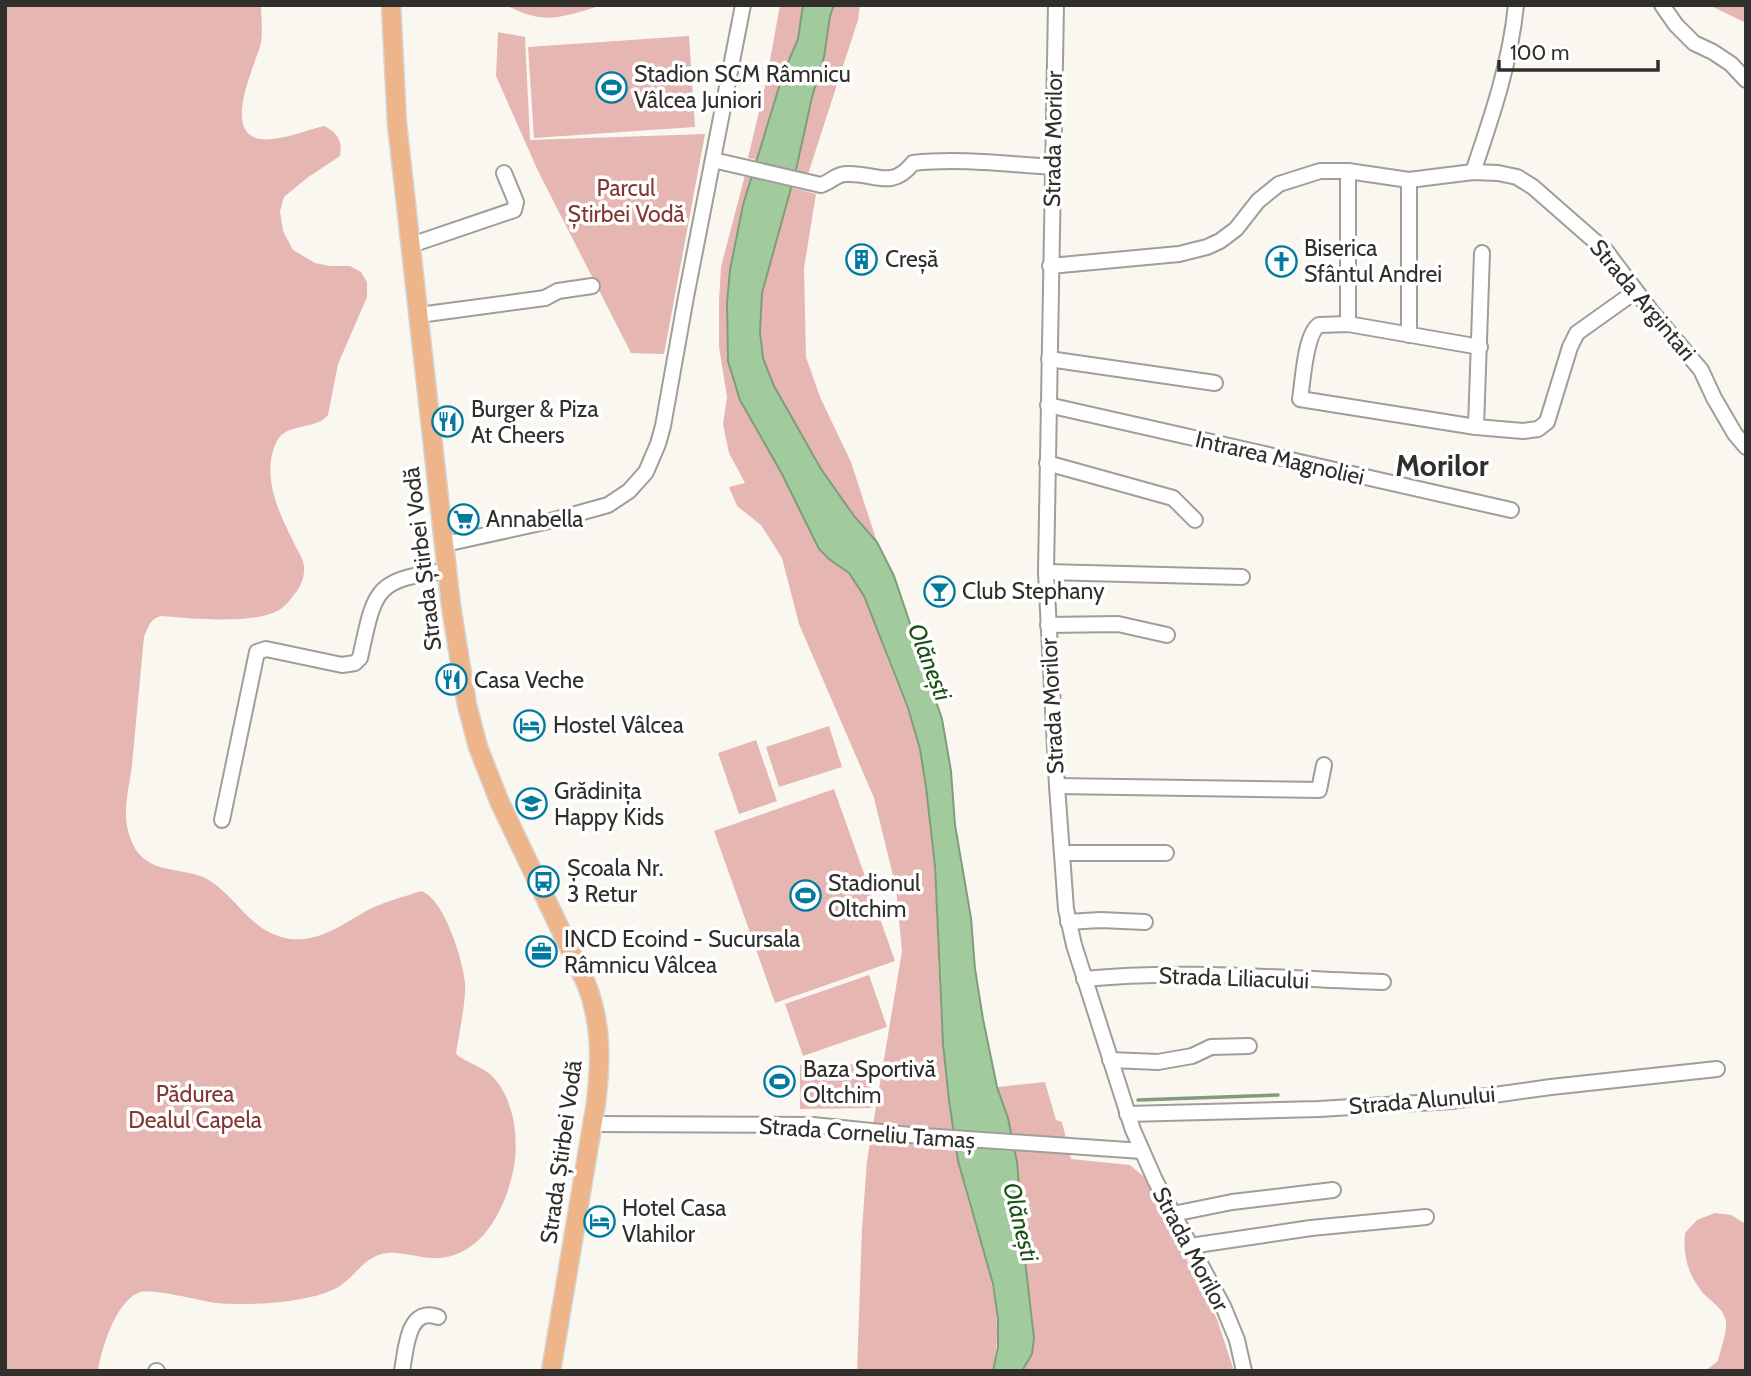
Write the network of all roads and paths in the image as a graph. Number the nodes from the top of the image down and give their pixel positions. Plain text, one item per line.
1 (391, 5) edge
2 (743, 5) edge
3 (1056, 5) edge
4 (1516, 5) edge
5 (1662, 5) edge
6 (1746, 80) edge
7 (713, 160) junction
8 (1053, 167) junction
9 (1348, 171) junction
10 (1473, 172) junction
11 (504, 173) dead end
12 (1409, 180) junction
13 (411, 246) junction
14 (1482, 253) dead end
15 (1050, 265) junction
16 (592, 286) dead end
17 (1636, 291) junction
18 (419, 315) junction
19 (1348, 324) junction
20 (1409, 335) junction
21 (1480, 346) junction
22 (1049, 359) junction
23 (1215, 383) dead end
24 (1048, 405) junction
25 (1476, 428) junction
26 (1746, 447) edge
27 (1046, 463) junction
28 (1511, 510) dead end
29 (1195, 520) dead end
30 (444, 544) junction
31 (447, 571) junction
32 (1046, 572) junction
33 (1242, 578) dead end
34 (1048, 625) junction
35 (1167, 635) dead end
36 (1324, 765) dead end
37 (1057, 786) junction
38 (222, 820) dead end
39 (1062, 853) junction
40 (1166, 853) dead end
41 (1068, 922) junction
42 (1144, 922) dead end
43 (1084, 979) junction
44 (1383, 982) dead end
45 (1249, 1045) dead end
46 (1110, 1060) junction
47 (1717, 1069) dead end
48 (1127, 1114) junction
49 (592, 1124) junction
50 (1142, 1151) junction
51 (1333, 1189) dead end
52 (1173, 1214) junction
53 (1426, 1217) dead end
54 (1191, 1246) junction
55 (438, 1317) dead end
56 (402, 1371) edge
57 (551, 1371) edge
58 (1244, 1371) edge

1 - 13 main road, Strada Știrbei Vodă
2 - 7 street
3 - 8 street, Strada Morilor
4 - 10 street
5 - 6 street
7 - 8 street
7 - 30 street
8 - 15 street, Strada Morilor
9 - 12 street, Strada Argintari
9 - 15 street, Strada Argintari
9 - 19 street
10 - 12 street, Strada Argintari
10 - 17 street, Strada Argintari
11 - 13 street
12 - 20 street
13 - 18 main road, Strada Știrbei Vodă
14 - 21 street
15 - 22 street, Strada Morilor
16 - 18 street
17 - 25 street
17 - 26 street, Strada Argintari
18 - 30 main road, Strada Știrbei Vodă
19 - 20 street
19 - 25 street
20 - 21 street
21 - 25 street
22 - 23 street
22 - 24 street, Strada Morilor
24 - 27 street, Strada Morilor
24 - 28 street, Intrarea Magnoliei
27 - 29 street
27 - 32 street, Strada Morilor
30 - 31 main road, Strada Știrbei Vodă
31 - 38 street
31 - 49 main road, Strada Știrbei Vodă
32 - 33 street
32 - 34 street, Strada Morilor
34 - 35 street
34 - 37 street, Strada Morilor
36 - 37 street
37 - 39 street, Strada Morilor
39 - 40 street
39 - 41 street, Strada Morilor
41 - 42 street
41 - 43 street, Strada Morilor
43 - 44 street, Strada Liliacului
43 - 46 street, Strada Morilor
45 - 46 street
46 - 48 street, Strada Morilor
47 - 48 street, Strada Alunului
48 - 50 street, Strada Morilor
49 - 50 street, Strada Corneliu Tamaș
49 - 57 main road, Strada Știrbei Vodă
50 - 52 street, Strada Morilor
51 - 52 street
52 - 54 street, Strada Morilor
53 - 54 street
54 - 58 street, Strada Morilor
55 - 56 street

